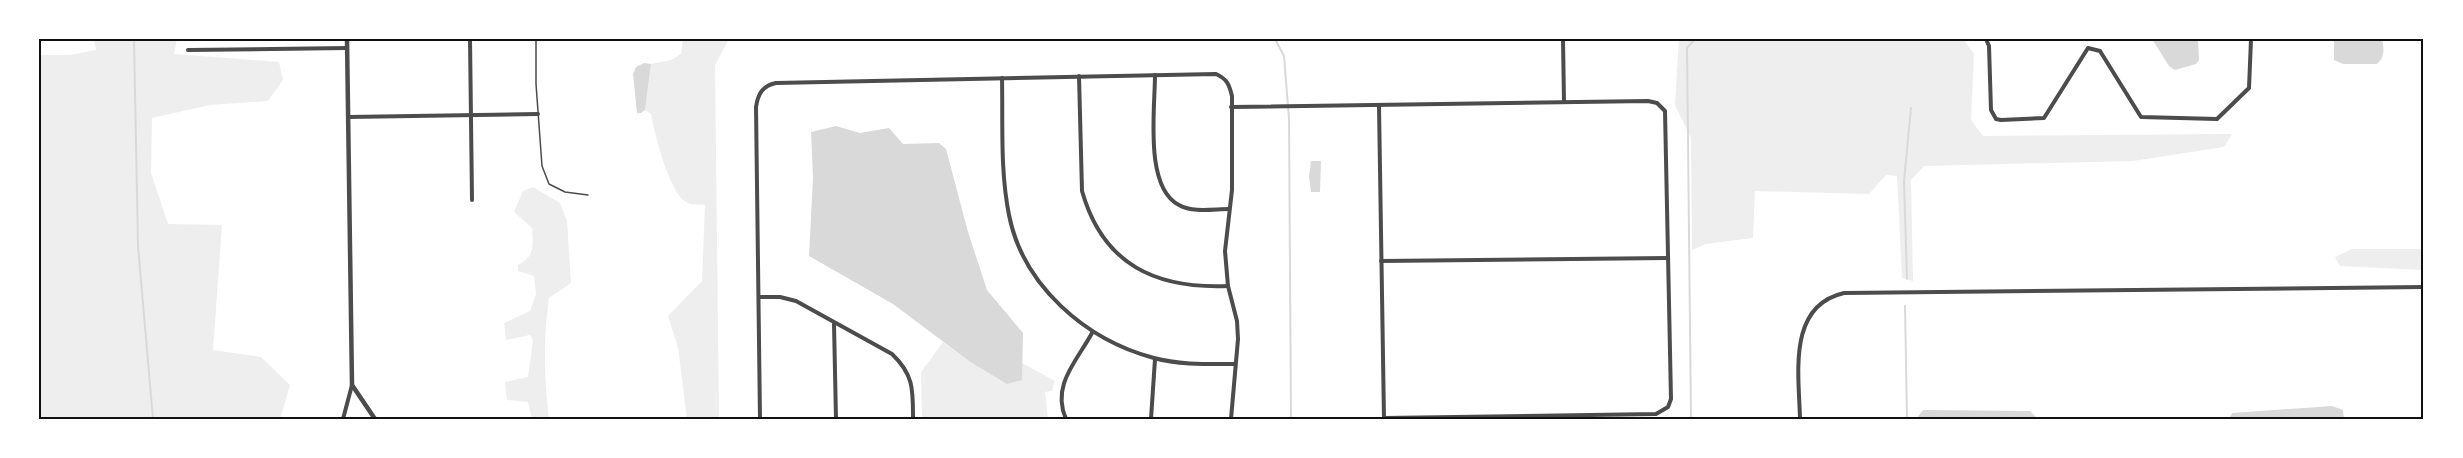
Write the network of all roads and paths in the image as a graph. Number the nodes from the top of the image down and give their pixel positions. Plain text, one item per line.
1 (347, 39) edge
2 (470, 39) edge
3 (536, 39) edge
4 (1563, 39) edge
5 (1986, 39) edge
6 (2251, 39) edge
7 (347, 48) junction
8 (188, 50) dead end
9 (1155, 75) junction
10 (1079, 76) junction
11 (1002, 78) junction
12 (1564, 102) junction
13 (1379, 106) junction
14 (1231, 107) junction
15 (538, 114) junction
16 (471, 115) junction
17 (348, 117) junction
18 (588, 195) dead end
19 (472, 200) dead end
20 (1229, 209) junction
21 (1668, 258) junction
22 (1381, 261) junction
23 (1228, 286) junction
24 (2424, 287) edge
25 (759, 297) junction
26 (834, 323) junction
27 (1092, 333) junction
28 (1155, 359) junction
29 (1235, 364) junction
30 (352, 386) junction
31 (1384, 418) edge
32 (343, 419) edge
33 (375, 419) edge
34 (760, 419) edge
35 (836, 419) edge
36 (913, 419) edge
37 (1066, 419) edge
38 (1151, 419) edge
39 (1231, 419) edge
40 (1800, 419) edge

1 - 7 street
2 - 16 street
3 - 15 lane
4 - 12 street
5 - 6 street
7 - 8 street
7 - 17 street
9 - 10 street
9 - 14 street
9 - 20 street
10 - 11 street
10 - 23 street
11 - 25 street
11 - 27 street
12 - 13 street
12 - 21 street
13 - 14 street
13 - 22 street
14 - 20 street
15 - 16 street
15 - 18 lane
16 - 17 street
16 - 19 street
17 - 30 street
20 - 23 street
21 - 22 street
21 - 31 street
22 - 31 street
23 - 29 street
24 - 40 street
25 - 26 street
25 - 34 street
26 - 35 street
26 - 36 street
27 - 28 street
27 - 37 street
28 - 29 street
28 - 38 street
29 - 39 street
30 - 32 street
30 - 33 street

